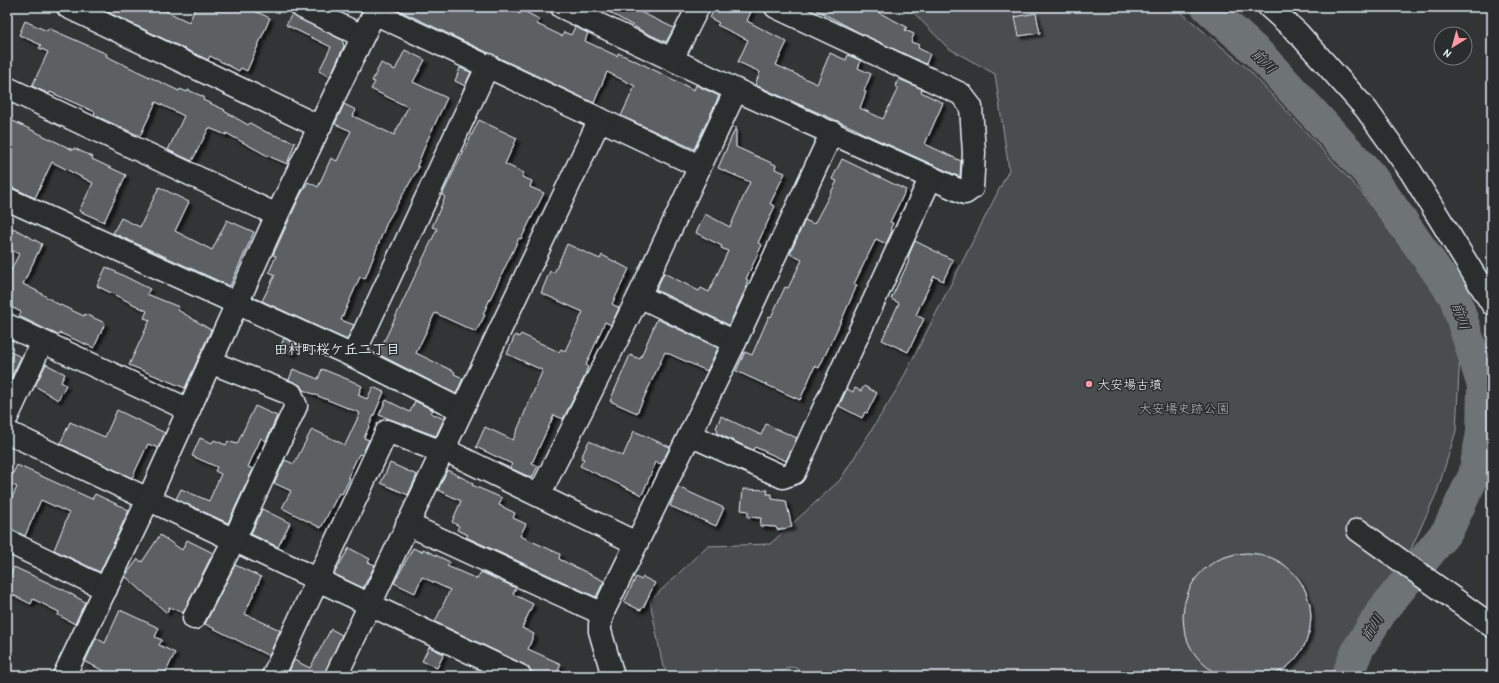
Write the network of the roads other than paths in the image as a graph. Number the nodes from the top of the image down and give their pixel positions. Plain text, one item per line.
1 (68, 7) edge
2 (302, 7) edge
3 (562, 7) edge
4 (698, 7) edge
5 (776, 7) edge
6 (1270, 7) edge
7 (375, 10) edge
8 (362, 36) junction
9 (672, 59) junction
10 (488, 65) junction
11 (7, 88) edge
12 (736, 90) junction
13 (600, 119) junction
14 (320, 127) junction
15 (832, 132) junction
16 (699, 166) junction
17 (931, 177) junction
18 (7, 199) edge
19 (277, 215) junction
20 (639, 296) junction
21 (237, 304) junction
22 (1492, 304) edge
23 (7, 325) edge
24 (42, 342) junction
25 (735, 342) junction
26 (353, 356) junction
27 (210, 362) junction
28 (189, 410) junction
29 (461, 410) junction
30 (7, 417) edge
31 (7, 432) edge
32 (690, 435) junction
33 (442, 450) junction
34 (540, 495) junction
35 (148, 500) junction
36 (407, 524) junction
37 (1358, 530) dead end
38 (234, 540) junction
39 (7, 541) edge
40 (636, 543) junction
41 (319, 580) junction
42 (106, 589) junction
43 (370, 604) junction
44 (603, 614) junction
45 (194, 618) dead end
46 (1492, 626) edge
47 (64, 676) edge
48 (273, 676) edge
49 (336, 676) edge
50 (520, 676) edge
51 (613, 676) edge

1 - 14 street
2 - 8 street
3 - 9 street
4 - 9 street
5 - 17 street
6 - 22 street
7 - 8 street
7 - 10 street
8 - 14 street
9 - 12 street
10 - 13 street
10 - 26 street
11 - 19 street
12 - 15 street
12 - 16 street
13 - 16 street
13 - 29 street
14 - 19 street
15 - 17 street
15 - 25 street
16 - 20 street
17 - 32 street
18 - 21 street
19 - 21 street
20 - 25 street
20 - 34 street
21 - 26 street
21 - 27 street
23 - 24 street
24 - 28 street
24 - 30 street
25 - 32 street
26 - 29 street
27 - 28 street
27 - 38 street
28 - 35 street
29 - 33 street
31 - 35 street
32 - 40 street
33 - 34 street
33 - 36 street
33 - 41 street
34 - 40 street
35 - 38 street
35 - 42 street
36 - 43 street
36 - 44 street
37 - 46 street
38 - 41 street
38 - 45 street
39 - 42 street
40 - 44 street
41 - 43 street
41 - 48 street
42 - 47 street
43 - 49 street
43 - 50 street
44 - 51 street

